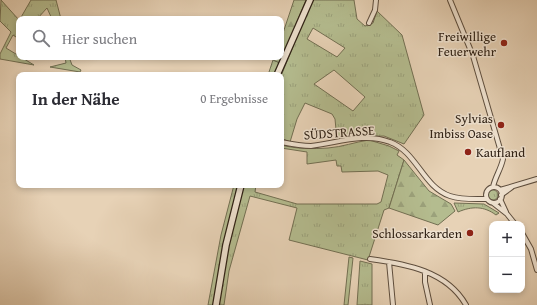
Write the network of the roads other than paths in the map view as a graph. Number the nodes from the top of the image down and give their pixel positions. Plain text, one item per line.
1 (310, 0) edge
2 (376, 0) edge
3 (450, 0) edge
4 (369, 23) dead end
5 (284, 59) edge
6 (284, 60) edge
7 (278, 72) edge
8 (284, 143) edge
9 (537, 179) edge
10 (492, 187) junction
11 (240, 188) edge
12 (486, 194) junction
13 (500, 195) junction
14 (471, 199) junction
15 (487, 199) junction
16 (493, 202) junction
17 (507, 214) junction
18 (513, 221) edge
19 (525, 238) edge
20 (370, 259) dead end
21 (389, 262) junction
22 (537, 270) edge
23 (425, 272) junction
24 (216, 305) edge
25 (393, 305) edge
26 (430, 305) edge
27 (466, 305) edge

1 - 5 main road
2 - 4 street
3 - 10 street
6 - 7 main road
8 - 14 street, SÜDSTRASSE
9 - 13 street
10 - 12 street
10 - 13 street
11 - 24 main road
12 - 14 street, SÜDSTRASSE
12 - 15 street
13 - 16 street
13 - 17 street
14 - 15 street, SÜDSTRASSE
15 - 16 street
16 - 17 street
17 - 18 street
19 - 22 street
20 - 21 street
21 - 23 street
21 - 25 street
23 - 26 street
23 - 27 street

